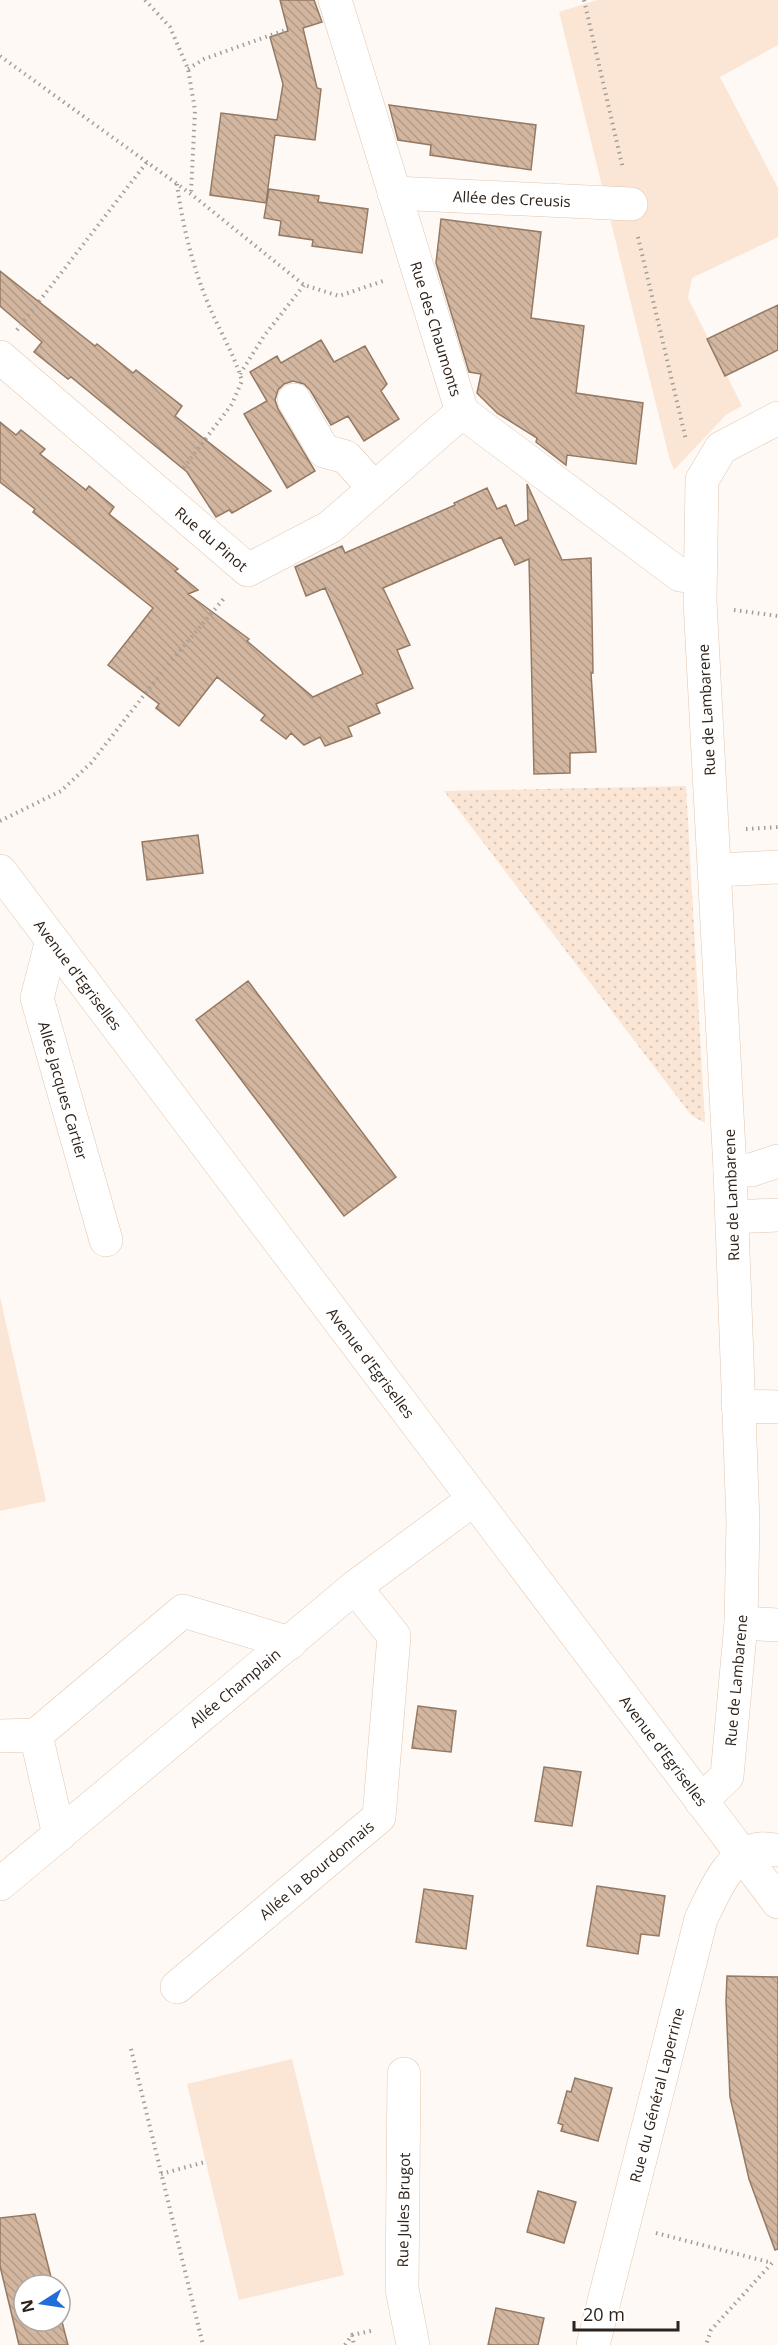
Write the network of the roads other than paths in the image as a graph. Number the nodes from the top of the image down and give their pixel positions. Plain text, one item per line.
1 (335, 0) edge
2 (394, 194) junction
3 (631, 204) dead end
4 (7, 346) edge
5 (294, 400) dead end
6 (462, 412) junction
7 (778, 418) edge
8 (374, 488) junction
9 (700, 589) junction
10 (778, 867) edge
11 (715, 870) junction
12 (0, 871) edge
13 (52, 940) junction
14 (778, 1161) edge
15 (730, 1170) junction
16 (778, 1215) edge
17 (732, 1217) junction
18 (106, 1240) dead end
19 (738, 1406) junction
20 (778, 1407) edge
21 (474, 1499) junction
22 (355, 1587) junction
23 (741, 1623) junction
24 (778, 1625) edge
25 (290, 1643) junction
26 (36, 1735) junction
27 (0, 1736) edge
28 (701, 1801) junction
29 (59, 1835) junction
30 (778, 1850) edge
31 (743, 1856) junction
32 (0, 1884) edge
33 (778, 1902) edge
34 (177, 1987) dead end
35 (404, 2074) dead end
36 (412, 2345) edge
37 (593, 2345) edge

1 - 2 street, Rue des Chaumonts
2 - 3 street, Allée des Creusis
2 - 6 street, Rue des Chaumonts
4 - 8 street, Rue du Pinot
5 - 8 street
6 - 8 street, Rue du Pinot
6 - 9 street, Rue des Chaumonts
7 - 9 street, Rue de Lambarene
9 - 11 street, Rue de Lambarene
10 - 11 street
11 - 15 street, Rue de Lambarene
12 - 13 street, Avenue d'Egriselles
13 - 18 street, Allée Jacques Cartier
13 - 21 street, Avenue d'Egriselles
14 - 15 street
15 - 17 street, Rue de Lambarene
16 - 17 street
17 - 19 street, Rue de Lambarene
19 - 20 street
19 - 23 street, Rue de Lambarene
21 - 22 street, Allée Champlain
21 - 28 street, Avenue d'Egriselles
22 - 25 street, Allée Champlain
22 - 34 street, Allée la Bourdonnais
23 - 24 street
23 - 28 street, Rue de Lambarene
25 - 26 street
25 - 29 street, Allée Champlain
26 - 27 street
26 - 29 street
28 - 31 street, Avenue d'Egriselles
29 - 32 street, Allée Champlain
30 - 31 street
31 - 33 street, Avenue d'Egriselles
31 - 37 street, Rue du Général Laperrine
35 - 36 street, Rue Jules Brugot

